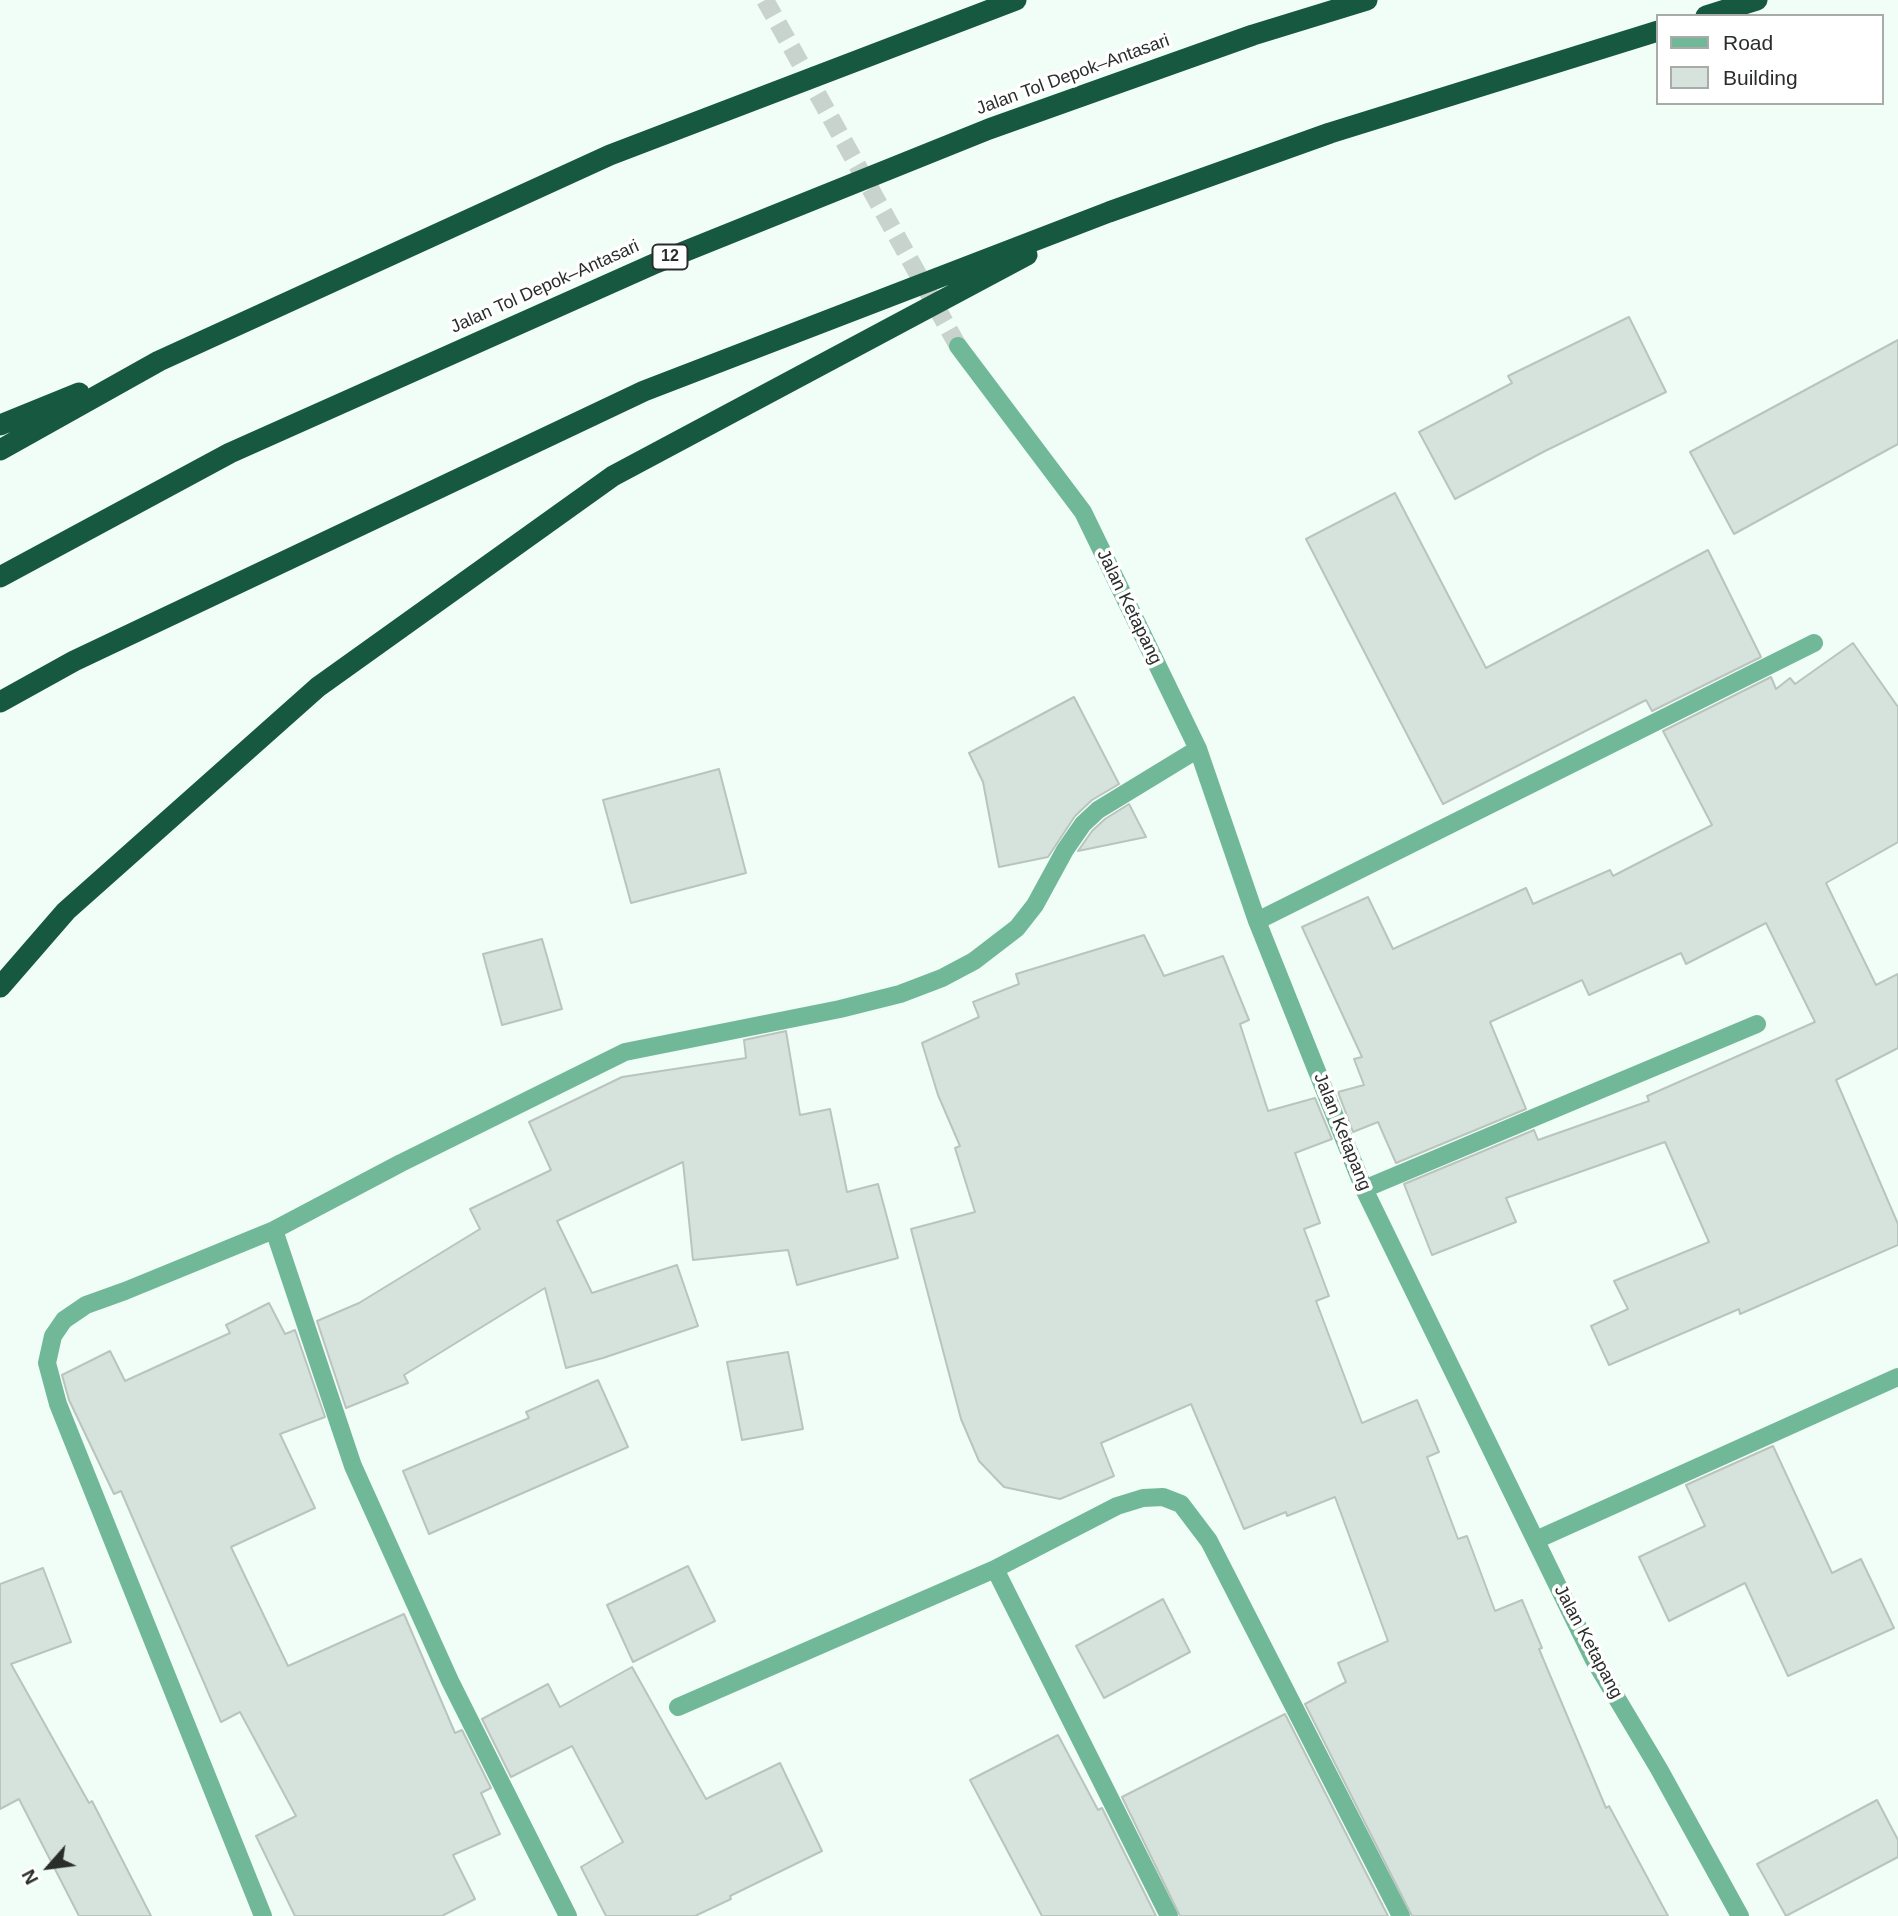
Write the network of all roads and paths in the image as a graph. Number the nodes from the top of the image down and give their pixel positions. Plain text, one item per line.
1 (1016, 0) edge
2 (1367, 0) edge
3 (1757, 0) edge
4 (1712, 14) edge
5 (1657, 31) edge
6 (1109, 212) junction
7 (958, 346) tunnel mouth
8 (159, 360) junction
9 (0, 425) edge
10 (0, 450) edge
11 (0, 577) edge
12 (1814, 643) dead end
13 (0, 702) edge
14 (1198, 749) junction
15 (1257, 921) junction
16 (0, 987) edge
17 (1757, 1024) dead end
18 (1364, 1189) junction
19 (274, 1230) junction
20 (1898, 1377) edge
21 (1536, 1540) junction
22 (995, 1569) junction
23 (678, 1707) dead end
24 (263, 1916) edge
25 (568, 1916) edge
26 (1170, 1916) edge
27 (1401, 1916) edge
28 (1740, 1916) edge

1 - 8 highway
2 - 11 highway, Jalan Tol Depok–Antasari / 12
3 - 4 highway
5 - 6 highway
6 - 13 highway
6 - 16 highway
7 - 14 street, Jalan Ketapang
8 - 9 highway
8 - 10 highway
12 - 15 street
14 - 15 street, Jalan Ketapang
14 - 19 street
15 - 18 street, Jalan Ketapang
17 - 18 street
18 - 21 street, Jalan Ketapang
19 - 24 street
19 - 25 street
20 - 21 street
21 - 28 street, Jalan Ketapang
22 - 23 street
22 - 26 street
22 - 27 street

